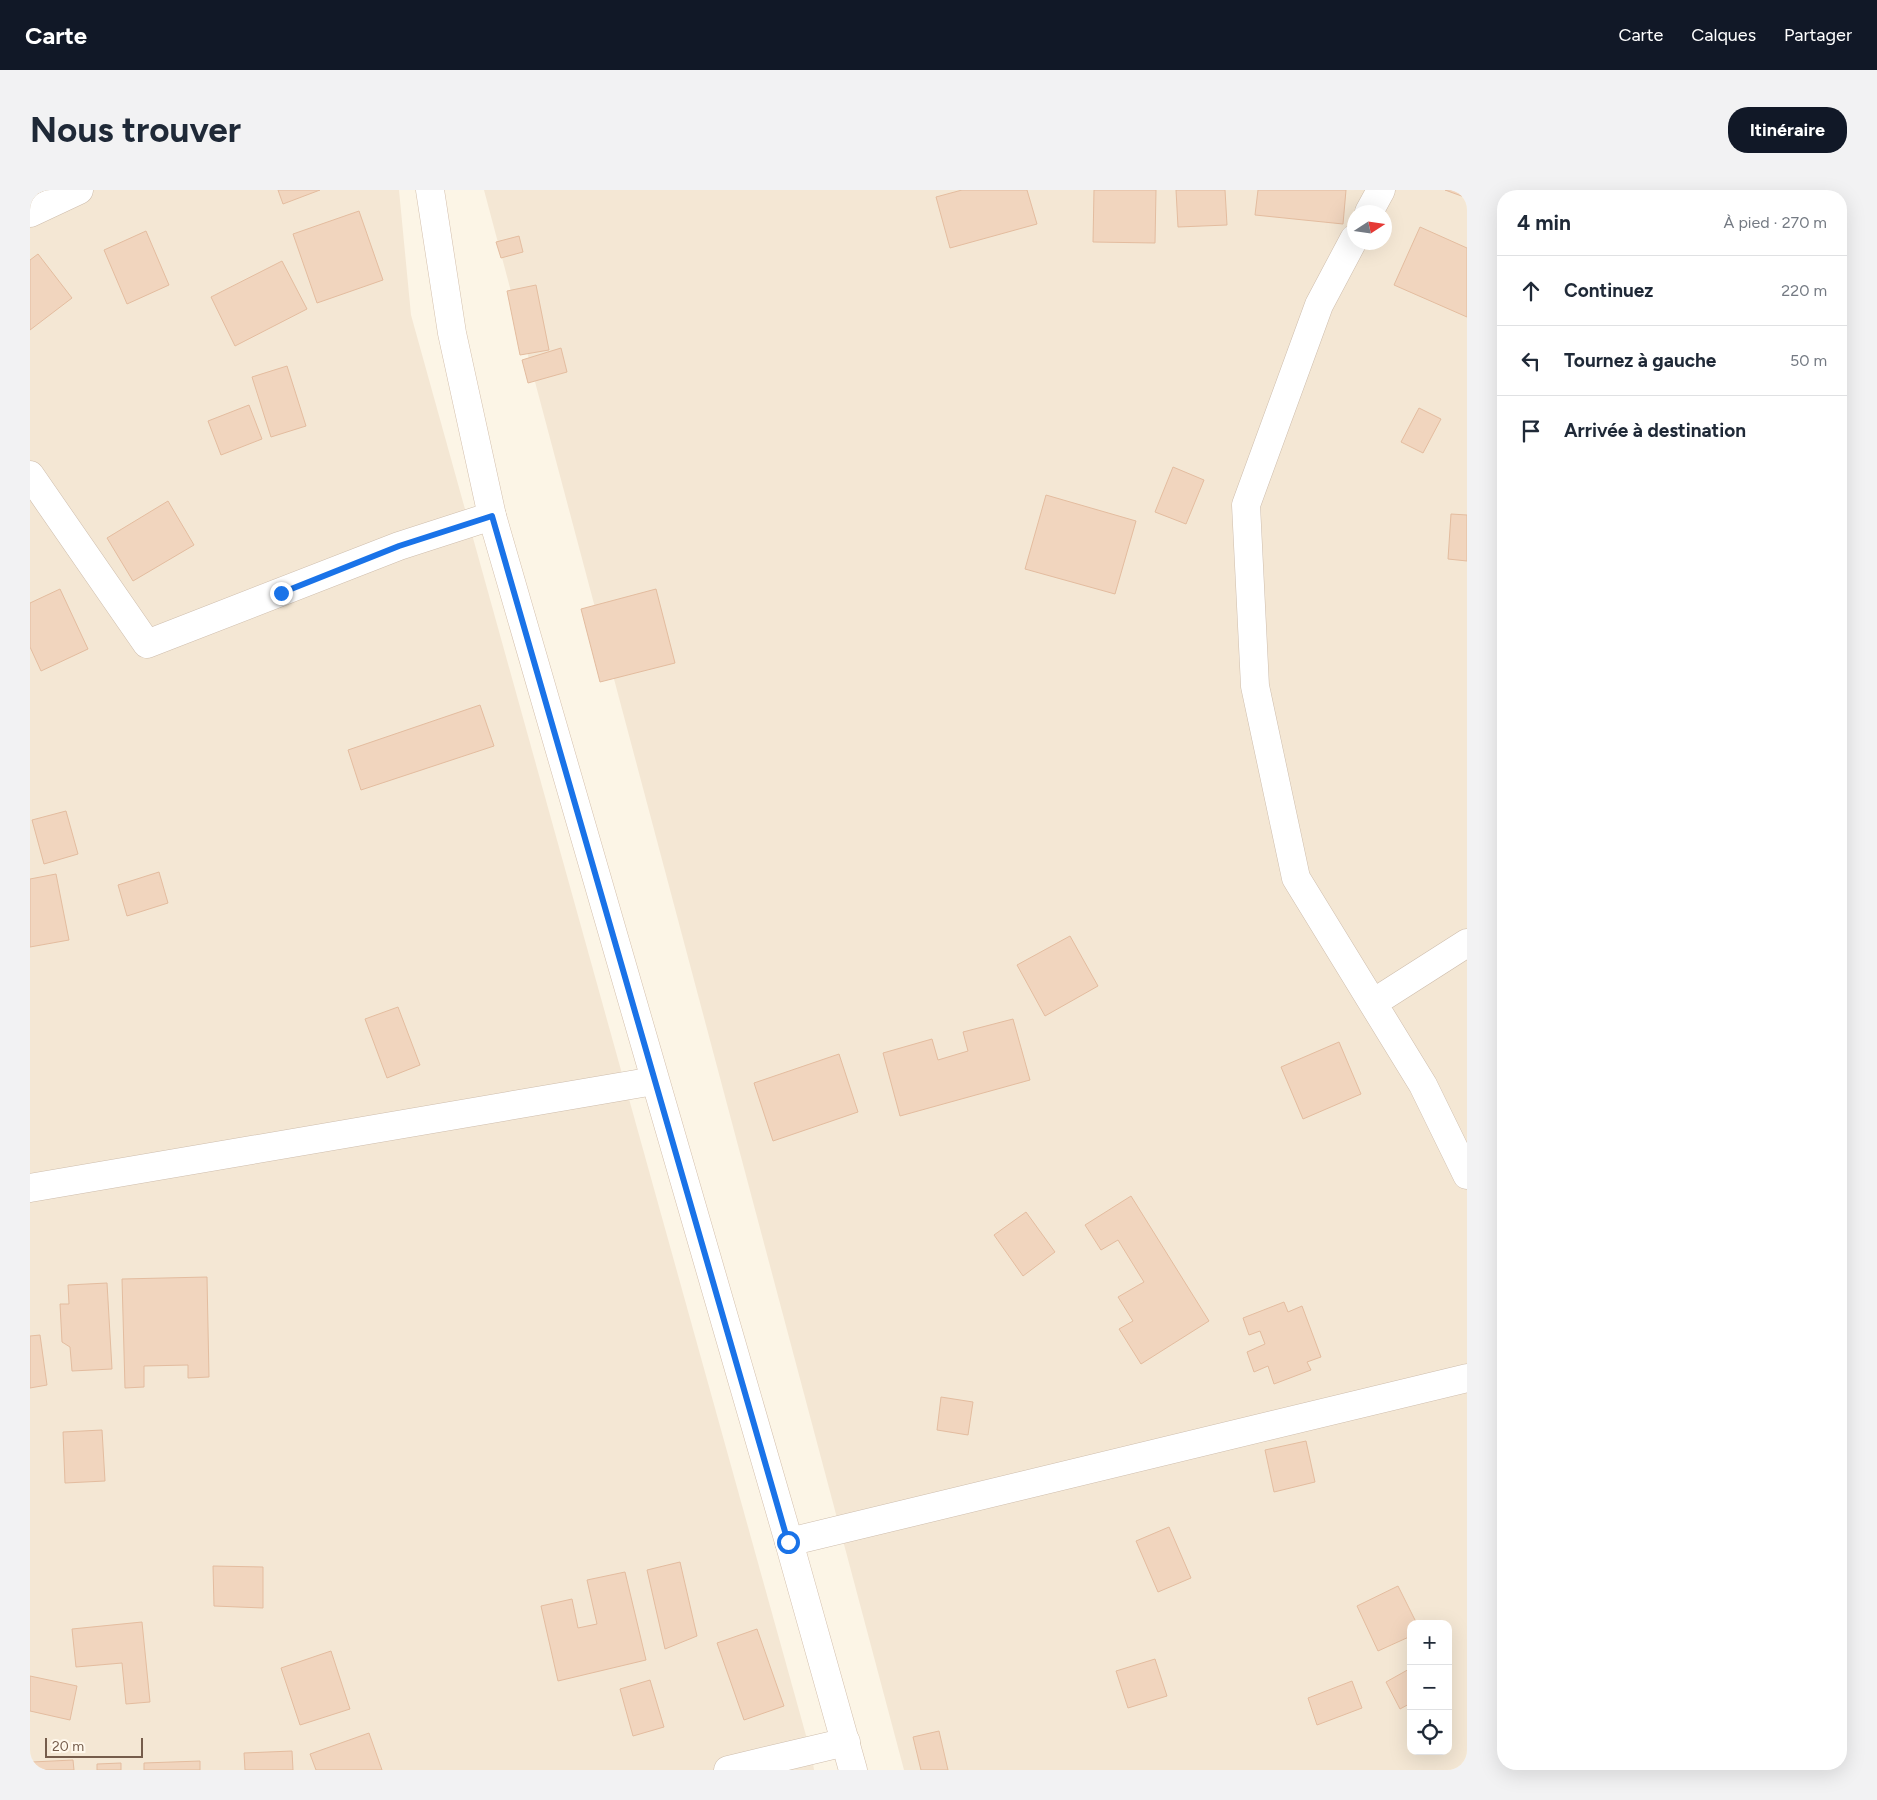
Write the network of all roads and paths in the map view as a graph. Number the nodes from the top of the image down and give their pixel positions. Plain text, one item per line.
1 (79, 190) edge
2 (430, 190) edge
3 (1381, 190) edge
4 (1373, 205) edge
5 (30, 213) edge
6 (1349, 250) edge
7 (30, 475) edge
8 (492, 516) junction
9 (1467, 942) edge
10 (1373, 1004) junction
11 (654, 1081) junction
12 (1467, 1176) edge
13 (30, 1188) edge
14 (1467, 1378) edge
15 (788, 1542) junction
16 (846, 1742) junction
17 (728, 1770) edge
18 (853, 1770) edge

1 - 5 street
2 - 8 street
3 - 4 street
6 - 10 street
7 - 8 street
8 - 11 street
9 - 10 street
10 - 12 street
11 - 13 street
11 - 15 street
14 - 15 street
15 - 16 street
16 - 17 street
16 - 18 street

